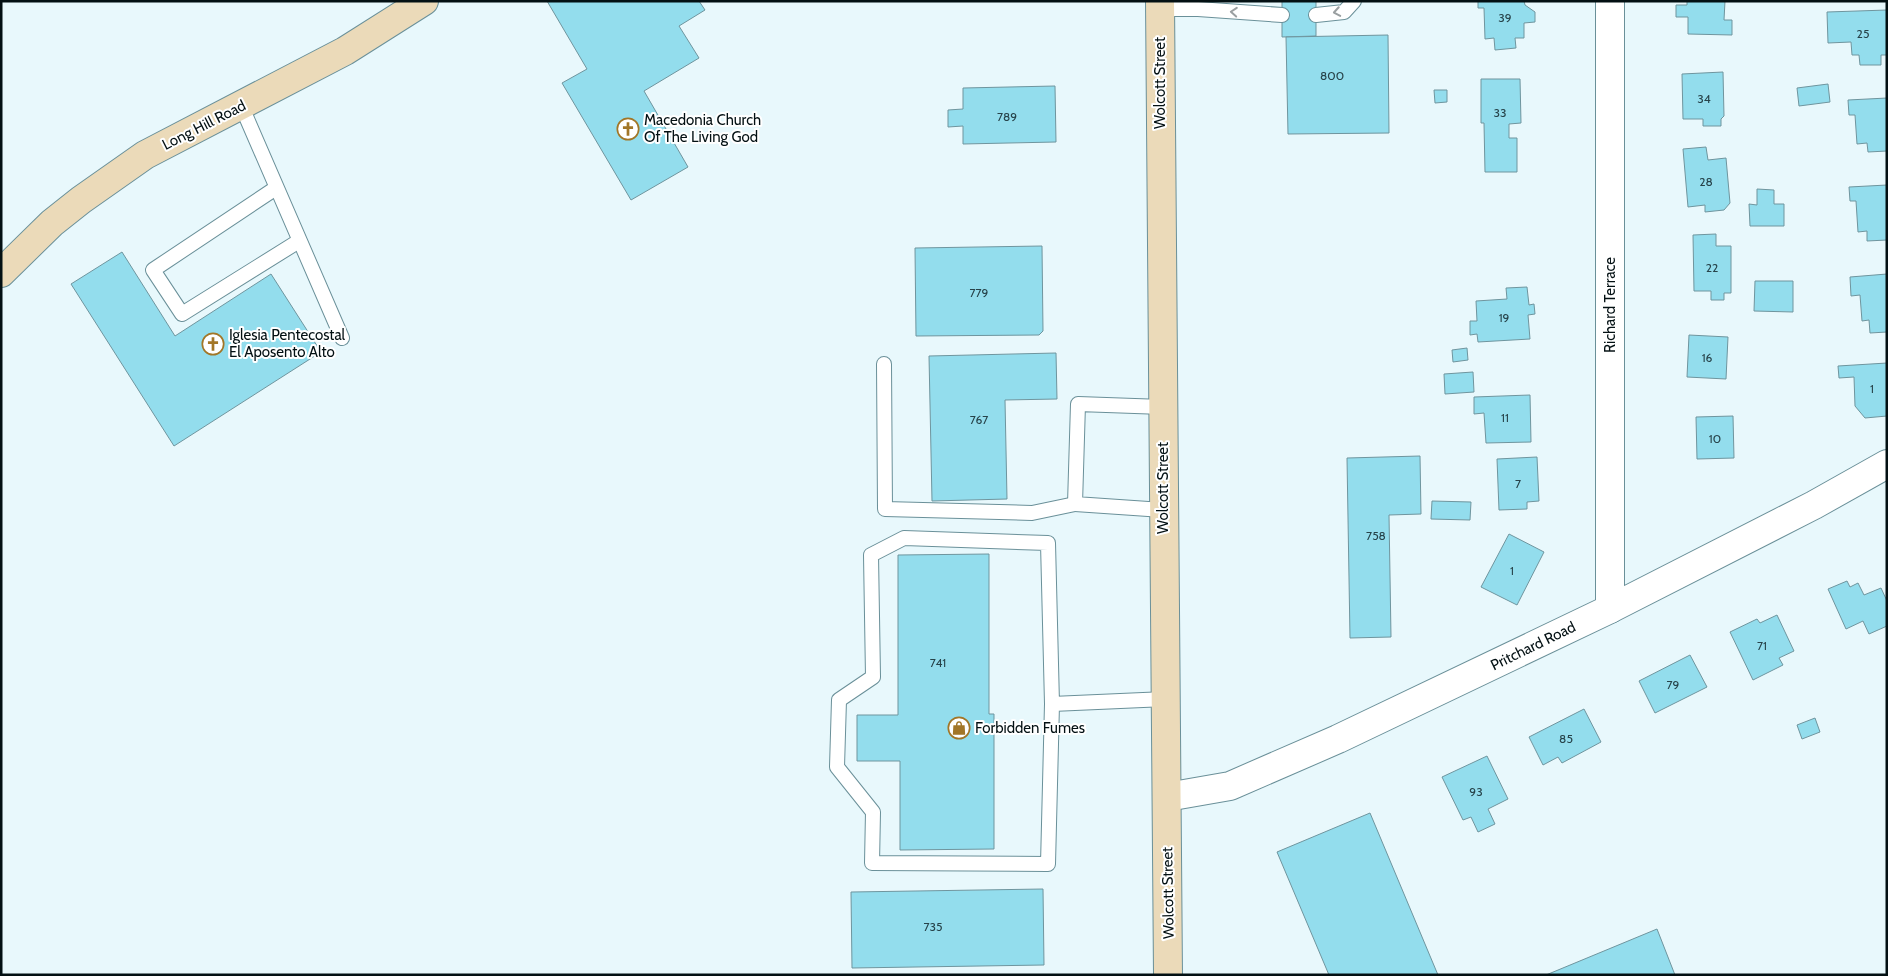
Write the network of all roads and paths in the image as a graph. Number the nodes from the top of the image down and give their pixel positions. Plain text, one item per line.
1 (424, 1) edge
2 (1354, 1) edge
3 (1610, 1) edge
4 (1160, 5) edge
5 (1282, 15) dead end
6 (1316, 15) dead end
7 (241, 106) junction
8 (276, 188) junction
9 (300, 241) junction
10 (1, 273) edge
11 (342, 338) dead end
12 (884, 364) dead end
13 (1163, 407) junction
14 (1887, 464) edge
15 (1075, 504) junction
16 (1163, 510) junction
17 (1610, 609) junction
18 (1166, 699) junction
19 (1052, 704) junction
20 (1167, 797) junction
21 (1168, 975) edge

1 - 7 main road, Long Hill Road
2 -> 6 lane
3 - 17 street, Richard Terrace
5 -> 4 lane
4 - 13 main road, Wolcott Street
7 - 8 lane
7 - 10 main road, Long Hill Road
8 - 9 lane
8 - 9 lane
9 - 11 lane
12 - 15 lane
13 - 15 lane
13 - 16 main road, Wolcott Street
14 - 17 street, Pritchard Road
15 - 16 lane
16 - 18 main road, Wolcott Street
17 - 20 street, Pritchard Road
18 - 19 lane
18 - 20 main road, Wolcott Street
19 - 19 lane
20 - 21 main road, Wolcott Street

